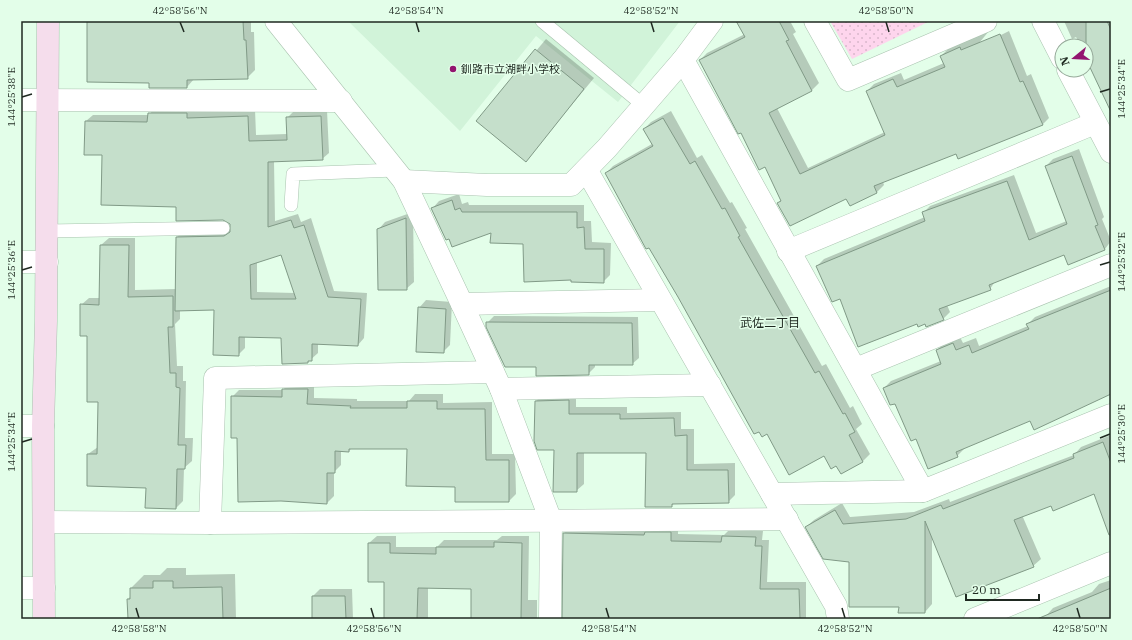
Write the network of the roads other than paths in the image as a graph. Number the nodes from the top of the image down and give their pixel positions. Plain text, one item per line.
1 (48, 21) edge
2 (276, 21) edge
3 (542, 21) edge
4 (712, 21) edge
5 (815, 21) edge
6 (986, 21) edge
7 (1043, 21) edge
8 (1054, 42) edge
9 (683, 60) junction
10 (1072, 78) edge
11 (49, 99) junction
12 (21, 100) edge
13 (341, 101) junction
14 (643, 105) junction
15 (1096, 123) junction
16 (1111, 152) edge
17 (587, 171) junction
18 (399, 175) junction
19 (291, 205) dead end
20 (223, 228) dead end
21 (47, 231) junction
22 (788, 251) junction
23 (21, 262) edge
24 (47, 262) junction
25 (1111, 265) edge
26 (660, 300) junction
27 (462, 304) junction
28 (856, 369) junction
29 (497, 381) junction
30 (710, 385) junction
31 (1111, 415) edge
32 (21, 426) edge
33 (43, 426) junction
34 (922, 491) junction
35 (772, 494) junction
36 (787, 519) junction
37 (551, 521) junction
38 (44, 522) junction
39 (210, 523) junction
40 (1111, 564) edge
41 (21, 588) edge
42 (44, 588) junction
43 (44, 619) edge
44 (550, 619) edge
45 (838, 619) edge
46 (975, 619) edge

1 - 11 street
2 - 13 street
3 - 14 lane
4 - 9 street
5 - 6 street
7 - 8 street
9 - 14 street
9 - 22 street
10 - 15 street
11 - 12 street
11 - 13 street
11 - 21 street
13 - 18 street
14 - 17 street
15 - 16 street
15 - 22 street
17 - 18 street
17 - 26 street
18 - 19 lane
18 - 27 street
20 - 21 lane
21 - 24 street
22 - 28 street
23 - 24 street
24 - 33 street
25 - 28 street
26 - 27 street
26 - 30 street
27 - 29 street
28 - 34 street
29 - 30 street
29 - 37 street
29 - 39 street
30 - 35 street
31 - 34 street
32 - 33 street
33 - 38 street
34 - 35 street
35 - 36 street
36 - 37 street
36 - 45 street
37 - 39 street
37 - 44 street
38 - 39 street
38 - 42 street
40 - 46 street
41 - 42 street
42 - 43 street

